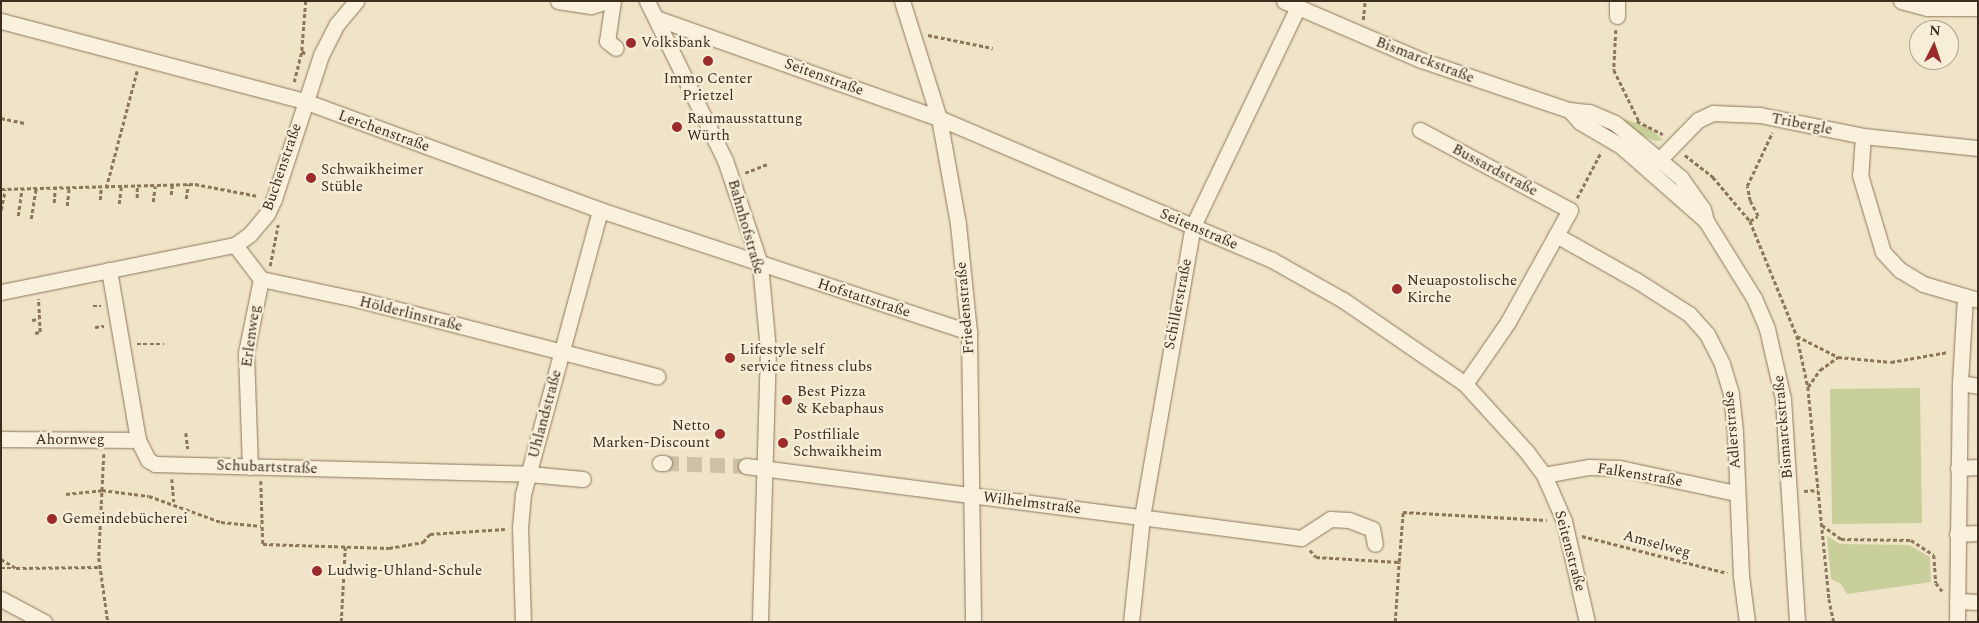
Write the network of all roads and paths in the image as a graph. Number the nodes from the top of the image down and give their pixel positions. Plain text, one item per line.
1 (306, 1) edge
2 (356, 1) edge
3 (558, 1) edge
4 (607, 1) edge
5 (613, 1) edge
6 (647, 1) edge
7 (902, 1) edge
8 (1901, 1) edge
9 (1288, 3) edge
10 (1617, 8) edge
11 (1978, 8) edge
12 (656, 18) junction
13 (1, 21) edge
14 (912, 31) junction
15 (616, 48) dead end
16 (994, 48) dead end
17 (140, 59) junction
18 (319, 59) junction
19 (304, 101) junction
20 (1569, 110) junction
21 (1, 118) edge
22 (939, 118) junction
23 (1778, 119) junction
24 (1640, 121) dead end
25 (24, 123) dead end
26 (1420, 130) dead end
27 (1863, 136) junction
28 (1609, 137) junction
29 (1978, 148) edge
30 (1661, 158) junction
31 (767, 164) dead end
32 (1649, 170) junction
33 (731, 177) junction
34 (188, 184) junction
35 (172, 185) junction
36 (138, 186) junction
37 (155, 186) junction
38 (56, 187) junction
39 (69, 187) junction
40 (22, 188) junction
41 (36, 188) junction
42 (101, 188) junction
43 (106, 188) junction
44 (121, 188) junction
45 (3, 189) edge
46 (171, 195) dead end
47 (137, 198) dead end
48 (186, 198) dead end
49 (274, 199) junction
50 (100, 200) dead end
51 (153, 202) dead end
52 (54, 203) dead end
53 (119, 204) dead end
54 (66, 206) dead end
55 (1, 210) edge
56 (600, 210) junction
57 (1570, 210) junction
58 (18, 216) dead end
59 (279, 218) dead end
60 (31, 219) dead end
61 (1706, 221) junction
62 (1750, 221) dead end
63 (1193, 226) junction
64 (1556, 235) junction
65 (235, 245) junction
66 (760, 264) junction
67 (109, 270) junction
68 (261, 280) junction
69 (38, 285) junction
70 (1, 292) edge
71 (1971, 298) edge
72 (39, 319) junction
73 (32, 320) dead end
74 (969, 332) junction
75 (35, 333) dead end
76 (1797, 336) dead end
77 (123, 344) junction
78 (164, 344) dead end
79 (1961, 350) junction
80 (561, 353) junction
81 (1838, 357) junction
82 (656, 376) dead end
83 (1960, 383) junction
84 (1465, 384) junction
85 (1978, 386) edge
86 (1808, 387) dead end
87 (1, 439) edge
88 (104, 440) junction
89 (138, 440) junction
90 (171, 465) junction
91 (746, 466) tunnel mouth
92 (764, 466) junction
93 (256, 467) junction
94 (1958, 468) junction
95 (1978, 468) edge
96 (529, 474) junction
97 (1544, 475) junction
98 (583, 480) dead end
99 (102, 490) junction
100 (1800, 491) dead end
101 (1736, 493) junction
102 (66, 494) dead end
103 (973, 495) junction
104 (174, 502) junction
105 (1142, 517) junction
106 (1564, 521) junction
107 (1821, 525) junction
108 (262, 526) junction
109 (520, 528) junction
110 (1957, 534) junction
111 (1978, 534) edge
112 (1581, 536) dead end
113 (1375, 544) dead end
114 (345, 547) junction
115 (1316, 557) dead end
116 (1, 560) edge
117 (1399, 562) junction
118 (100, 567) junction
119 (1, 568) edge
120 (16, 568) junction
121 (1728, 573) dead end
122 (1, 599) edge
123 (1957, 601) junction
124 (1978, 602) edge
125 (44, 622) edge
126 (108, 622) edge
127 (341, 622) edge
128 (524, 622) edge
129 (760, 622) edge
130 (973, 622) edge
131 (1131, 622) edge
132 (1396, 622) edge
133 (1587, 622) edge
134 (1747, 622) edge
135 (1797, 622) edge
136 (1834, 622) edge
137 (1957, 622) edge

1 - 18 path
2 - 18 street, Buchenstraße
3 - 4 street
5 - 15 street
6 - 12 street, Bahnhofstraße
7 - 14 street, Friedenstraße
8 - 11 street
9 - 20 street, Bismarckstraße
9 - 63 street, Schillerstraße
10 - 24 path
12 - 22 street, Seitenstraße
12 - 33 street, Bahnhofstraße
13 - 17 street, Lerchenstraße
14 - 16 path
14 - 22 street, Friedenstraße
17 - 19 street, Lerchenstraße
17 - 43 path
18 - 19 street, Buchenstraße
19 - 49 street, Buchenstraße
19 - 56 street, Lerchenstraße
20 - 28 street, Bismarckstraße
20 - 30 street, Bismarckstraße
21 - 25 path
22 - 63 street, Seitenstraße
22 - 74 street, Friedenstraße
23 - 27 street, Tribergle
23 - 30 street, Tribergle
23 - 62 path
26 - 57 street, Bussardstraße
27 - 29 street, Tribergle
27 - 71 street
28 - 32 street, Bismarckstraße
28 - 57 path
30 - 32 street, Tribergle
30 - 61 street, Bismarckstraße
31 - 33 path
32 - 61 street, Bismarckstraße
33 - 66 street, Bahnhofstraße
34 - 35 path
34 - 48 path
34 - 49 path
35 - 37 path
35 - 46 path
36 - 37 path
36 - 44 path
36 - 47 path
37 - 51 path
38 - 39 path
38 - 41 path
38 - 52 path
39 - 42 path
39 - 54 path
40 - 41 path
40 - 45 path
40 - 58 path
41 - 60 path
42 - 43 path
42 - 50 path
43 - 44 path
44 - 53 path
45 - 55 path
49 - 65 street, Buchenstraße
56 - 66 street, Lerchenstraße
56 - 80 street, Uhlandstraße
57 - 64 street
59 - 68 path
61 - 135 street, Bismarckstraße
63 - 84 street, Seitenstraße
63 - 105 street, Schillerstraße
64 - 84 street
64 - 101 street, Adlerstraße
65 - 67 street, Buchenstraße
65 - 68 street
66 - 74 street, Hofstattstraße
66 - 92 street, Bahnhofstraße
67 - 69 street, Buchenstraße
67 - 77 street, Schubartstraße
68 - 80 street, Hölderlinstraße
68 - 93 street, Erlenweg
69 - 70 street, Buchenstraße
69 - 72 path
71 - 79 street
72 - 73 path
72 - 75 path
74 - 103 street, Friedenstraße
76 - 81 path
77 - 78 path
77 - 89 street, Schubartstraße
79 - 81 path
79 - 83 street
80 - 82 street, Hölderlinstraße
80 - 96 street, Uhlandstraße
81 - 86 path
83 - 85 street
83 - 94 street
84 - 97 street, Seitenstraße
87 - 88 street, Ahornweg
88 - 89 street, Ahornweg
88 - 99 path
89 - 90 street, Schubartstraße
90 - 93 street, Schubartstraße
90 - 104 path
91 - 92 street, Wilhelmstraße
92 - 103 street, Wilhelmstraße
92 - 129 street, Bahnhofstraße
93 - 96 street, Schubartstraße
93 - 108 path
94 - 95 street
94 - 110 street
96 - 98 street, Schubartstraße
96 - 109 street, Uhlandstraße
97 - 101 street, Falkenstraße
97 - 106 street, Seitenstraße
99 - 102 path
99 - 104 path
99 - 118 path
100 - 107 path
101 - 134 street, Adlerstraße
103 - 105 street, Wilhelmstraße
103 - 130 street, Friedenstraße
104 - 108 path
105 - 113 street, Wilhelmstraße
105 - 131 street, Schillerstraße
106 - 117 path
106 - 133 street, Seitenstraße
107 - 123 path
107 - 136 path
108 - 114 path
109 - 114 path
109 - 128 street, Uhlandstraße
110 - 111 street
110 - 123 street
112 - 121 path, Amselweg
114 - 127 path
115 - 117 path
116 - 120 path
117 - 132 path
118 - 120 path
118 - 126 path
119 - 120 path
122 - 125 street
123 - 124 street
123 - 137 street

